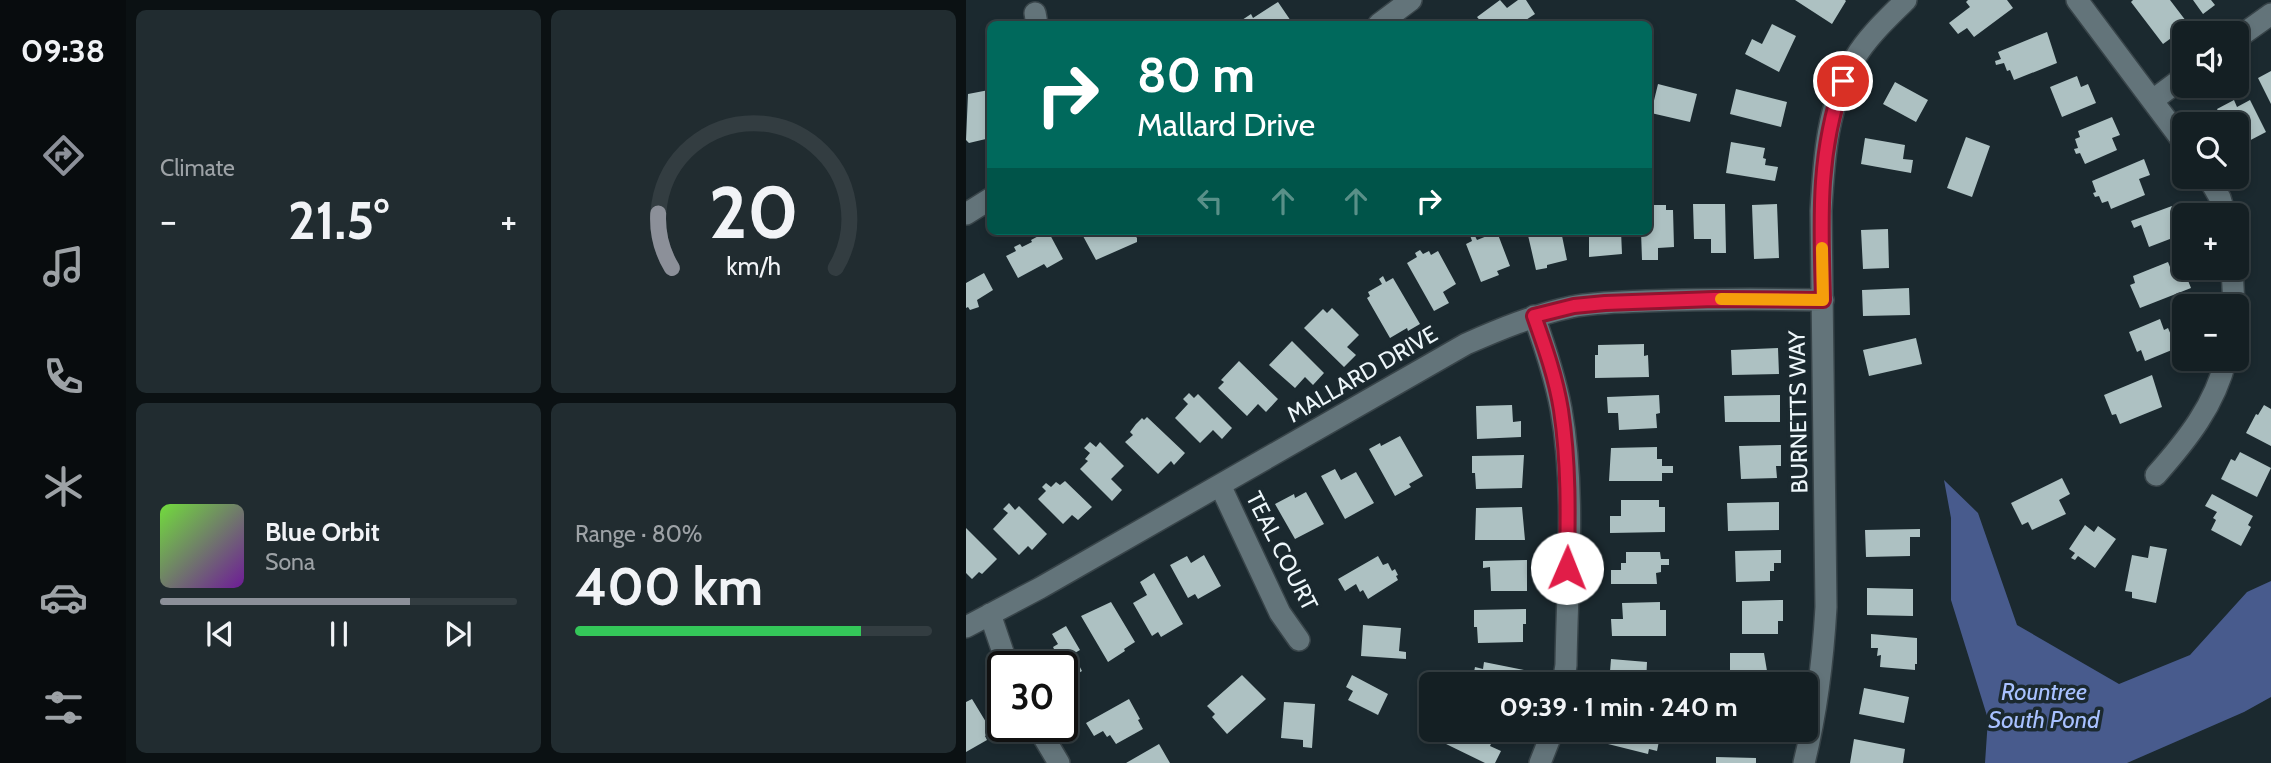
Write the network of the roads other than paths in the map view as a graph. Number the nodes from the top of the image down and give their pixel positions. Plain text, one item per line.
1 (1411, 0) edge
2 (1906, 0) edge
3 (2077, 0) edge
4 (2271, 14) edge
5 (1383, 21) edge
6 (2249, 30) edge
7 (2172, 86) edge
8 (2153, 100) junction
9 (2172, 126) edge
10 (987, 201) edge
11 (966, 214) edge
12 (1823, 300) junction
13 (1534, 316) junction
14 (2221, 371) edge
15 (2156, 475) dead end
16 (1220, 485) junction
17 (990, 614) junction
18 (966, 627) edge
19 (1299, 639) dead end
20 (1003, 651) edge
21 (1565, 672) edge
22 (1047, 742) edge
23 (1548, 742) edge
24 (1059, 763) edge
25 (1540, 763) edge
26 (1804, 763) edge

1 - 5 street
2 - 12 street, BURNETTS WAY
3 - 8 street
4 - 6 street
7 - 8 street
8 - 9 street
10 - 11 street
12 - 13 street, MALLARD DRIVE
12 - 26 street, BURNETTS WAY
13 - 16 street, MALLARD DRIVE
13 - 21 street
14 - 15 street
16 - 17 street, MALLARD DRIVE
16 - 19 street, TEAL COURT
17 - 18 street, MALLARD DRIVE
17 - 20 street
22 - 24 street
23 - 25 street

